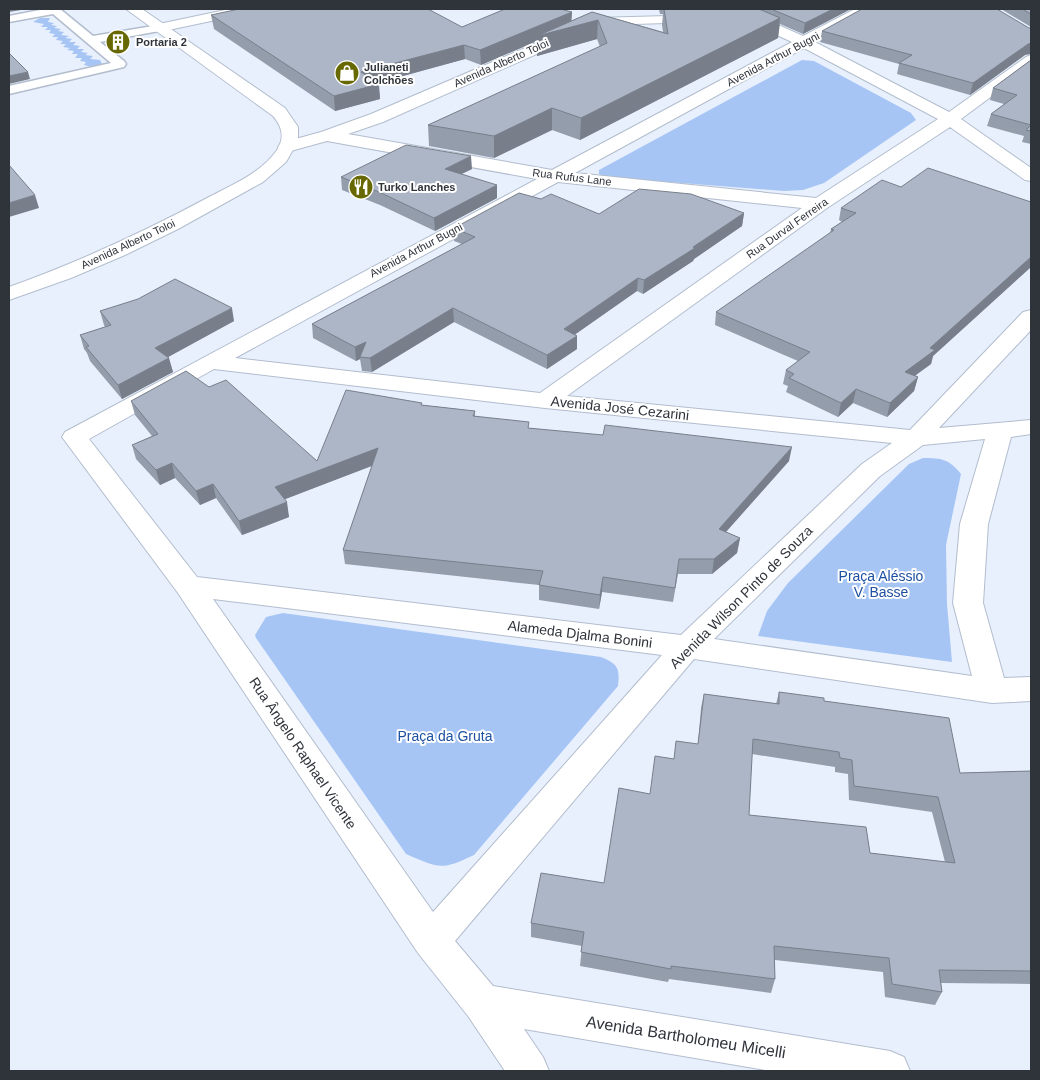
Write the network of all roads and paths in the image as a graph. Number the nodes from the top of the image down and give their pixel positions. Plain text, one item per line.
1 (133, 9) edge
2 (249, 9) edge
3 (865, 9) edge
4 (726, 13) edge
5 (9, 19) edge
6 (159, 28) junction
7 (91, 40) junction
8 (804, 42) junction
9 (1031, 60) edge
10 (9, 90) edge
11 (950, 119) junction
12 (327, 136) junction
13 (288, 147) junction
14 (553, 176) junction
15 (1031, 176) edge
16 (820, 204) junction
17 (9, 294) edge
18 (1031, 317) edge
19 (210, 362) junction
20 (545, 401) junction
21 (1031, 427) edge
22 (1000, 430) junction
23 (74, 437) joint
24 (916, 438) junction
25 (188, 586) junction
26 (688, 647) junction
27 (1031, 689) edge
28 (992, 691) junction
29 (431, 941) junction
30 (482, 1004) junction
31 (529, 1071) edge
32 (890, 1071) edge

1 - 6 street
2 - 6 street
3 - 8 street, Avenida Arthur Bugni
4 - 8 street
4 - 12 street, Avenida Alberto Toloi
5 - 7 lane
6 - 7 lane
6 - 13 street
7 - 10 lane
8 - 11 street
8 - 14 street, Avenida Arthur Bugni
9 - 11 street, Rua Durval Ferreira
11 - 15 street
11 - 16 street, Rua Durval Ferreira
12 - 13 street, Avenida Alberto Toloi
12 - 14 street, Rua Rufus Lane
13 - 17 street, Avenida Alberto Toloi
14 - 16 street, Rua Rufus Lane
14 - 19 street, Avenida Arthur Bugni
16 - 20 street, Rua Durval Ferreira
18 - 24 street, Avenida Wilson Pinto de Souza
19 - 20 street, Avenida José Cezarini
19 - 23 street, Avenida Arthur Bugni
20 - 24 street, Avenida José Cezarini
21 - 22 street, Avenida José Cezarini
22 - 24 street, Avenida José Cezarini
22 - 28 street
23 - 25 street, Rua Ângelo Raphael Vicente
24 - 26 street, Avenida Wilson Pinto de Souza
25 - 26 street, Alameda Djalma Bonini
25 - 29 street, Rua Ângelo Raphael Vicente
26 - 28 street, Alameda Djalma Bonini
26 - 29 street, Avenida Wilson Pinto de Souza
27 - 28 street, Alameda Djalma Bonini
29 - 30 street, Rua Ângelo Raphael Vicente
30 - 31 street, Rua Ângelo Raphael Vicente
30 - 32 street, Avenida Bartholomeu Micelli

